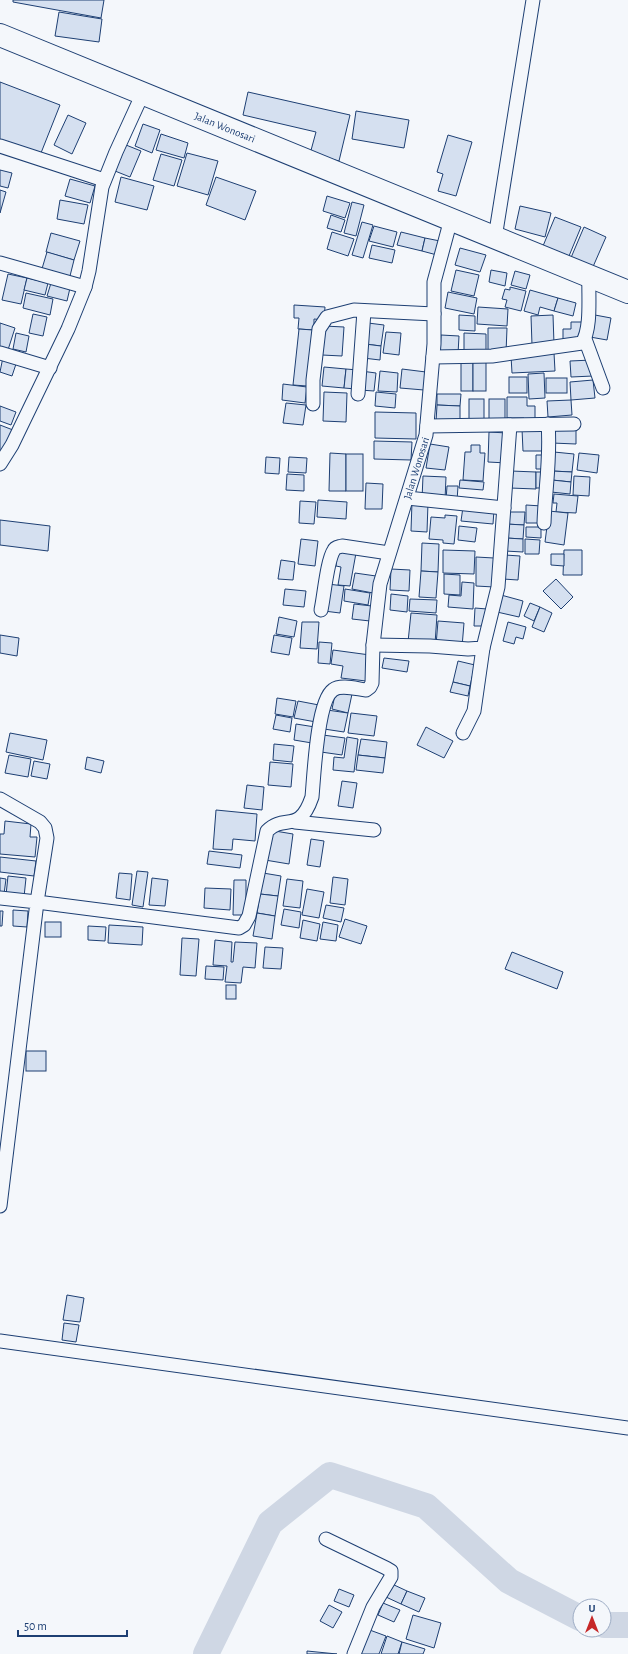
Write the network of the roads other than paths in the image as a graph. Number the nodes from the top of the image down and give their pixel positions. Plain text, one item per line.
1 (532, 0) edge
2 (0, 35) edge
3 (144, 94) junction
4 (0, 146) edge
5 (104, 180) junction
6 (451, 219) junction
7 (496, 238) junction
8 (0, 263) edge
9 (589, 276) junction
10 (85, 287) junction
11 (628, 292) edge
12 (364, 311) junction
13 (434, 314) junction
14 (585, 339) junction
15 (0, 353) edge
16 (433, 356) junction
17 (50, 368) junction
18 (603, 388) dead end
19 (358, 394) dead end
20 (313, 404) dead end
21 (548, 424) junction
22 (574, 424) dead end
23 (510, 425) junction
24 (427, 426) junction
25 (0, 464) edge
26 (407, 498) junction
27 (504, 508) junction
28 (544, 523) dead end
29 (389, 553) junction
30 (321, 610) dead end
31 (373, 645) junction
32 (483, 648) junction
33 (463, 733) dead end
34 (0, 799) edge
35 (295, 822) junction
36 (374, 830) dead end
37 (0, 898) edge
38 (37, 902) junction
39 (0, 1206) edge
40 (0, 1342) edge
41 (628, 1428) edge
42 (326, 1539) dead end
43 (354, 1654) edge

1 - 7 street
2 - 3 highway, Jalan Wonosari
3 - 5 street
3 - 6 highway, Jalan Wonosari
4 - 5 street
5 - 10 street
6 - 7 highway, Jalan Wonosari
6 - 13 street, Jalan Wonosari
7 - 9 highway, Jalan Wonosari
8 - 10 street
9 - 11 highway, Jalan Wonosari
9 - 14 street
10 - 17 street
12 - 13 street
12 - 19 street
12 - 20 street
13 - 16 street, Jalan Wonosari
14 - 16 street
14 - 18 street
15 - 17 street
16 - 24 street, Jalan Wonosari
17 - 25 street
21 - 22 street
21 - 23 street
21 - 28 street
23 - 24 street
23 - 27 street
24 - 26 street, Jalan Wonosari
26 - 27 street
26 - 29 street, Jalan Wonosari
27 - 32 street
29 - 30 street
29 - 31 street, Jalan Wonosari
31 - 32 street
31 - 35 street, Jalan Wonosari
32 - 33 street
34 - 38 street
35 - 36 street
35 - 38 street
37 - 38 street
38 - 39 street
40 - 41 street
42 - 43 street

